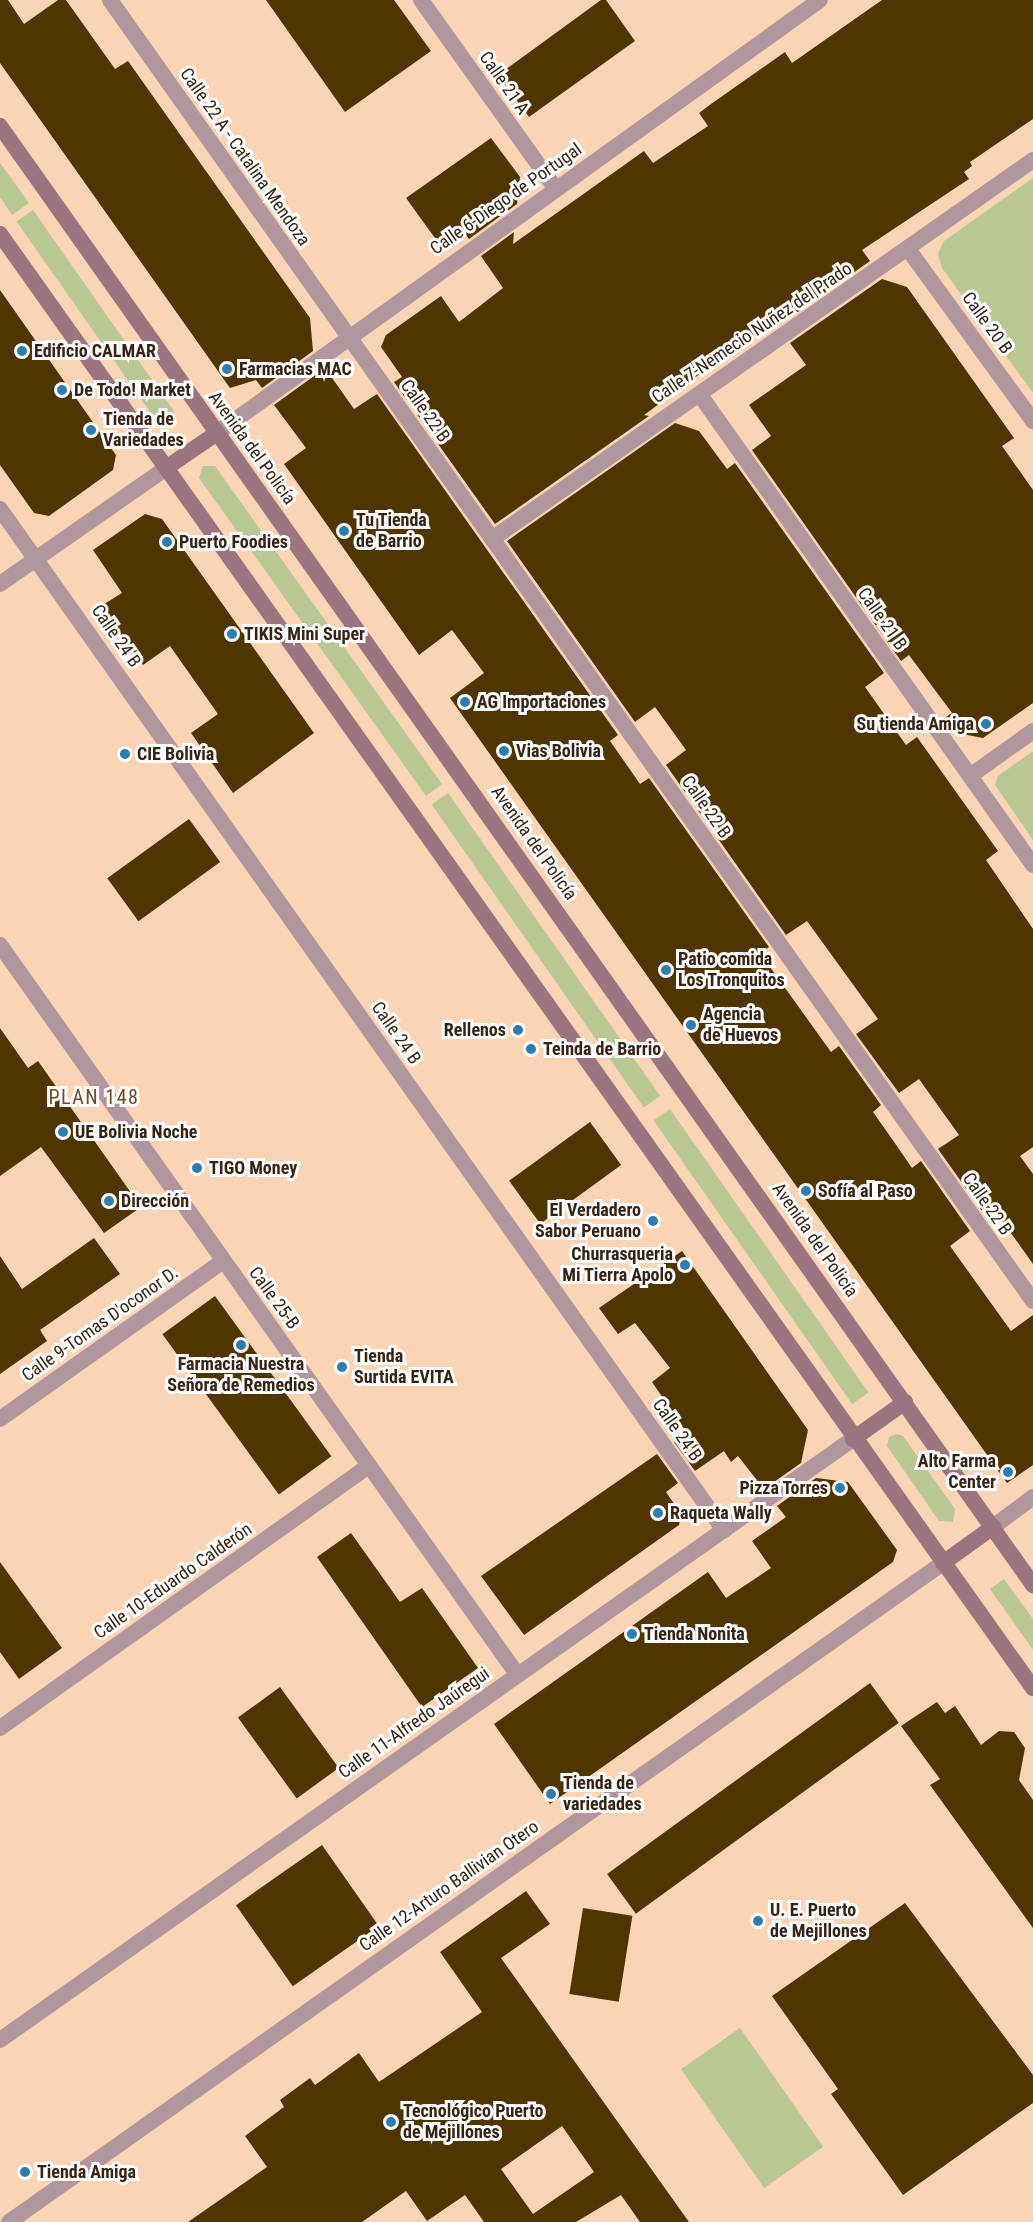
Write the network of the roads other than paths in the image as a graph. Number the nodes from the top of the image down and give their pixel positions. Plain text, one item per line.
1 (110, 0) edge
2 (421, 0) edge
3 (820, 0) edge
4 (0, 126) edge
5 (1033, 160) edge
6 (555, 188) junction
7 (0, 234) edge
8 (908, 249) junction
9 (348, 336) junction
10 (700, 395) junction
11 (1033, 421) edge
12 (217, 433) junction
13 (166, 468) junction
14 (0, 509) edge
15 (492, 539) junction
16 (36, 559) junction
17 (0, 584) edge
18 (1033, 731) edge
19 (970, 776) junction
20 (1033, 865) edge
21 (0, 945) edge
22 (223, 1261) junction
23 (1033, 1301) edge
24 (905, 1402) junction
25 (0, 1419) edge
26 (853, 1439) junction
27 (369, 1466) junction
28 (1033, 1497) edge
29 (993, 1527) junction
30 (724, 1530) junction
31 (943, 1563) junction
32 (1033, 1585) edge
33 (517, 1674) junction
34 (1033, 1688) edge
35 (0, 1728) edge
36 (0, 2040) edge
37 (9, 2222) edge

1 - 9 street, Calle 22 A - Catalina Mendoza
2 - 6 street, Calle 21 A
3 - 6 street, Calle 6-Diego de Portugal
4 - 12 main road, Avenida del Policía
5 - 8 street, Calle 7-Nemecio Nuñez del Prado
6 - 9 street, Calle 6-Diego de Portugal
7 - 13 main road
8 - 10 street, Calle 7-Nemecio Nuñez del Prado
8 - 11 street, Calle 20 B
9 - 12 street, Calle 6-Diego de Portugal
9 - 15 street, Calle 22 B
10 - 15 street, Calle 7-Nemecio Nuñez del Prado
10 - 19 street, Calle 21 B
12 - 13 main road
12 - 24 main road, Avenida del Policía
13 - 16 street
13 - 26 main road
14 - 16 street, Calle 24 B
15 - 23 street, Calle 22 B
16 - 17 street
16 - 30 street, Calle 24 B
18 - 19 street
19 - 20 street, Calle 21 B
21 - 22 street, Calle 25-B
22 - 25 street, Calle 9-Tomas D'oconor D.
22 - 27 street, Calle 25-B
24 - 26 main road
24 - 29 main road, Avenida del Policía
26 - 30 street, Calle 11-Alfredo Jaúregui
26 - 31 main road
27 - 33 street, Calle 25-B
27 - 35 street, Calle 10-Eduardo Calderón
28 - 29 street
29 - 31 main road
29 - 32 main road, Avenida del Policía
30 - 33 street, Calle 11-Alfredo Jaúregui
31 - 34 main road
31 - 37 street, Calle 12-Arturo Ballivian Otero
33 - 36 street, Calle 11-Alfredo Jaúregui

